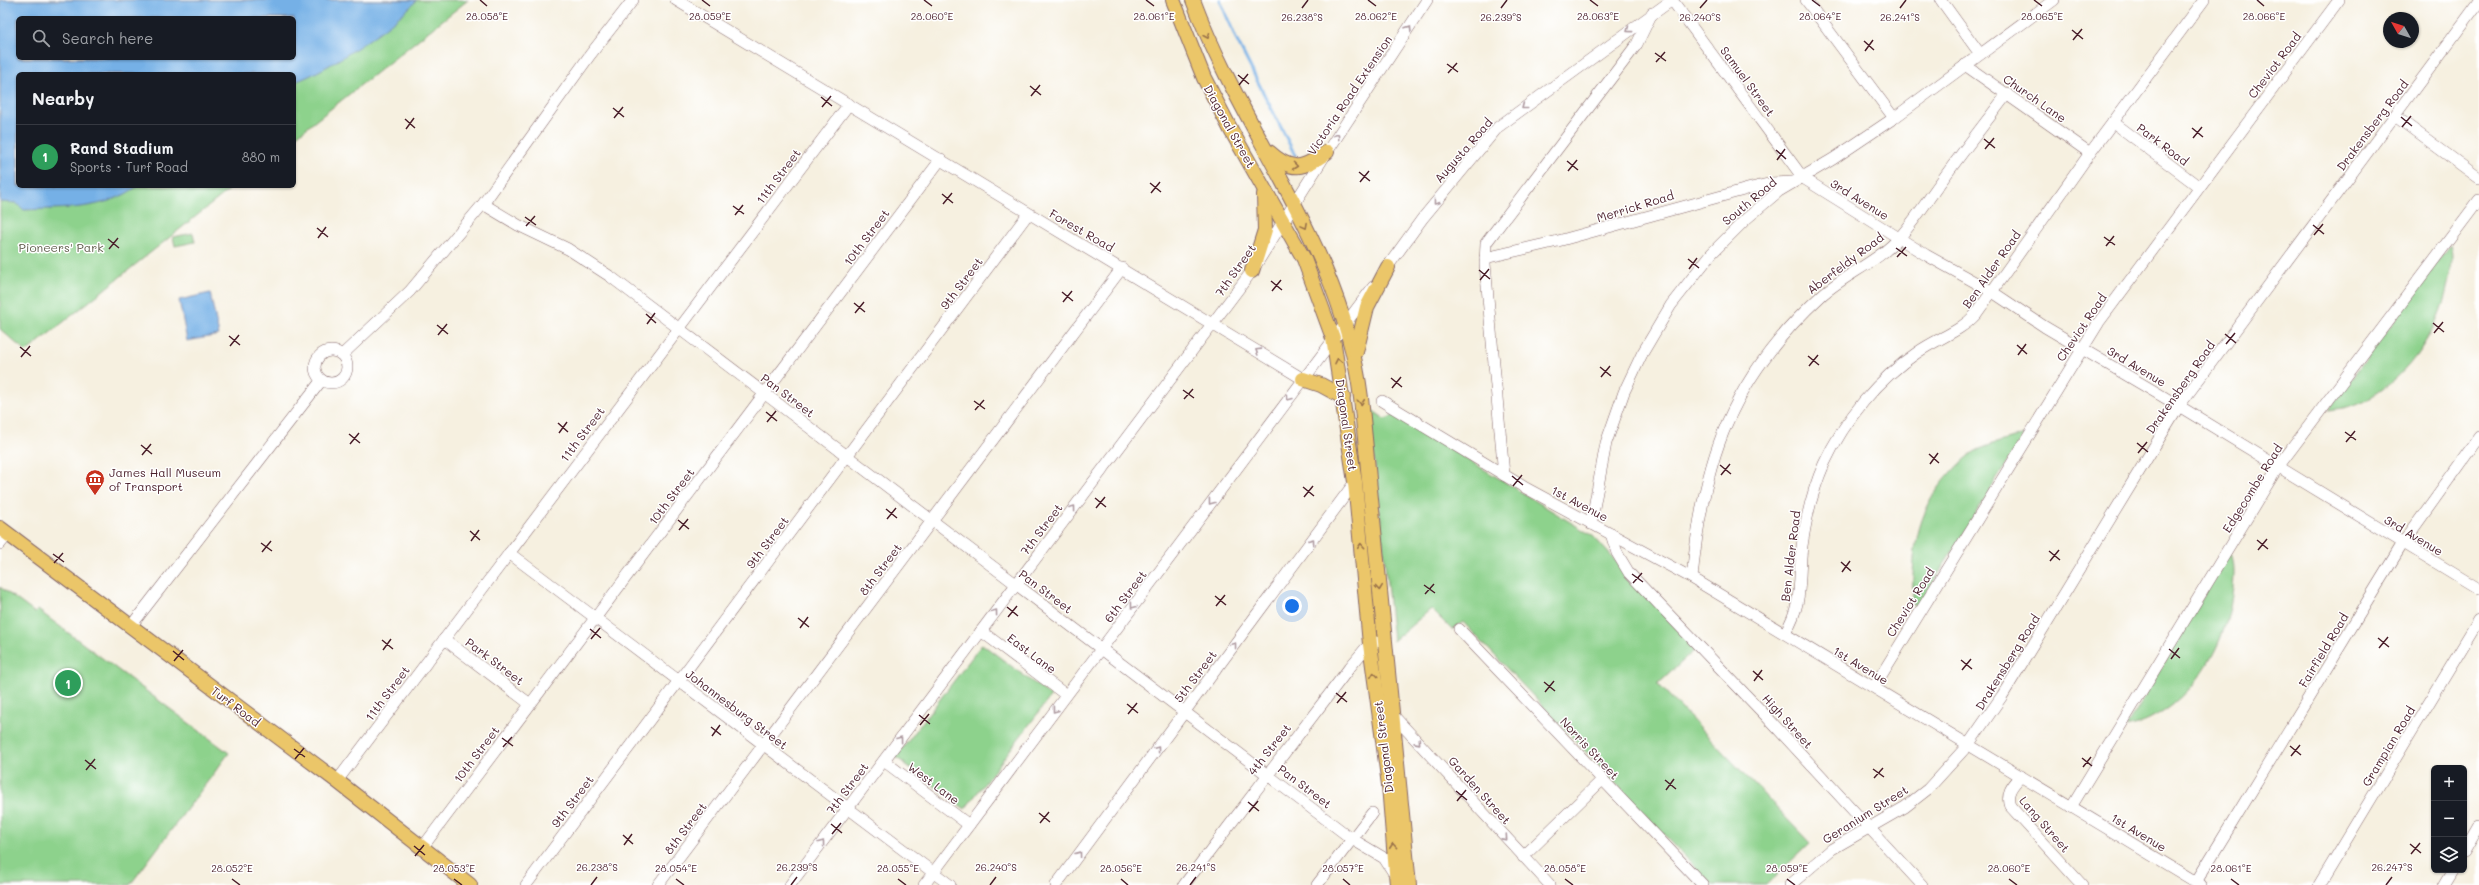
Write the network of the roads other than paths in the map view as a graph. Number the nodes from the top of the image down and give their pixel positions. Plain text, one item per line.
1 (633, 0) edge
2 (676, 0) edge
3 (1173, 0) edge
4 (1193, 0) edge
5 (1427, 0) edge
6 (1672, 0) edge
7 (1806, 0) edge
8 (1941, 0) edge
9 (2054, 0) edge
10 (2204, 0) edge
11 (2339, 0) edge
12 (2472, 0) edge
13 (2479, 2) edge
14 (1653, 13) junction
15 (2464, 23) junction
16 (1980, 54) junction
17 (1964, 65) junction
18 (2007, 94) junction
19 (849, 104) junction
20 (2395, 116) junction
21 (1894, 118) junction
22 (2113, 122) junction
23 (1264, 148) junction
24 (1327, 152) junction
25 (2090, 153) junction
26 (941, 159) junction
27 (1803, 178) junction
28 (2479, 178) edge
29 (1792, 182) junction
30 (1263, 186) junction
31 (2198, 186) junction
32 (2479, 200) edge
33 (483, 204) junction
34 (1294, 205) junction
35 (1028, 214) junction
36 (1282, 221) junction
37 (1899, 238) junction
38 (1485, 258) junction
39 (1388, 267) junction
40 (1122, 268) junction
41 (1252, 271) junction
42 (1991, 291) junction
43 (1346, 322) junction
44 (1212, 323) junction
45 (679, 328) junction
46 (1333, 338) junction
47 (2081, 348) junction
48 (342, 356) junction
49 (1355, 358) junction
50 (1303, 379) junction
51 (321, 381) junction
52 (764, 393) junction
53 (1344, 397) junction
54 (1382, 401) dead end
55 (2179, 406) junction
56 (2479, 437) edge
57 (847, 456) junction
58 (2278, 467) junction
59 (1504, 475) junction
60 (1355, 482) junction
61 (932, 520) junction
62 (1591, 524) junction
63 (1611, 534) junction
64 (3, 536) edge
65 (2403, 543) junction
66 (509, 553) junction
67 (1692, 578) junction
68 (1016, 584) junction
69 (2479, 589) edge
70 (595, 618) junction
71 (2479, 620) edge
72 (131, 626) junction
73 (1459, 628) dead end
74 (981, 631) junction
75 (1785, 633) junction
76 (444, 639) junction
77 (1377, 642) junction
78 (1101, 649) junction
79 (679, 681) junction
80 (1874, 687) junction
81 (1066, 695) junction
82 (530, 704) junction
83 (1185, 712) junction
84 (1391, 713) junction
85 (764, 745) junction
86 (1968, 745) junction
87 (884, 761) junction
88 (1266, 774) junction
89 (2021, 776) junction
90 (336, 780) junction
91 (1602, 780) junction
92 (2071, 807) junction
93 (848, 808) junction
94 (1372, 813) dead end
95 (969, 825) junction
96 (2479, 826) edge
97 (1868, 829) junction
98 (1352, 839) junction
99 (2467, 847) edge
100 (422, 848) junction
101 (1523, 857) junction
102 (933, 873) junction
103 (2451, 873) edge
104 (1396, 880) edge
105 (2199, 884) edge
106 (470, 885) edge
107 (526, 885) edge
108 (658, 885) edge
109 (790, 885) edge
110 (924, 885) edge
111 (950, 885) edge
112 (1056, 885) edge
113 (1184, 885) edge
114 (1317, 885) edge
115 (1409, 885) edge
116 (1550, 885) edge
117 (1703, 885) edge
118 (1790, 885) edge
119 (1922, 885) edge
120 (2082, 885) edge
121 (2319, 885) edge
122 (2444, 885) edge

1 - 33 street
2 - 19 street, Forest Road
3 - 30 main road, Diagonal Street
4 -> 23 main road, Diagonal Street
24 -> 5 street, Victoria Road Extension
6 - 14 street, Augusta Road
6 - 27 street, Samuel Street
7 - 21 street
8 - 16 street
9 - 16 street, South Road
10 - 22 street, Ben Alder Road
11 - 31 street, Cheviot Road
12 - 15 street
13 - 15 street, Drakensberg Road
14 - 38 street
14 -> 39 street, Augusta Road
15 - 20 street, Drakensberg Road
16 - 17 street, South Road
17 - 18 street, Church Lane
17 - 21 street, South Road
18 - 25 street, Church Lane
18 - 37 street, Aberfeldy Road
19 - 26 street, Forest Road
19 - 45 street, 11th Street
20 - 28 street
20 - 55 street, Drakensberg Road
21 - 27 street, South Road
22 - 25 street, Ben Alder Road
22 - 31 street, Park Road
23 -> 24 main road
23 - 34 main road, Diagonal Street
24 - 34 street, Victoria Road Extension
25 - 42 street, Ben Alder Road
26 - 35 street, Forest Road
26 - 52 street, 10th Street
27 - 29 street, South Road
27 - 37 street, 3rd Avenue
29 - 38 street, Merrick Road
29 - 62 street, South Road
30 - 36 main road, Diagonal Street
30 - 41 main road
31 - 47 street, Cheviot Road
32 - 58 street, Edgecombe Road
33 - 45 street, Pan Street
33 - 48 street
34 - 36 street, 7th Street
34 -> 43 main road, Diagonal Street
35 - 40 street, Forest Road
35 - 57 street, 9th Street
36 - 41 street, 7th Street
36 - 46 main road, Diagonal Street
37 - 42 street, 3rd Avenue
37 - 67 street, Aberfeldy Road
38 - 59 street
39 - 43 street, Augusta Road
39 - 49 main road
40 - 44 street, Forest Road
40 - 61 street, 8th Street
41 - 44 street, 7th Street
42 - 47 street, 3rd Avenue
42 - 75 street, Ben Alder Road
43 - 46 street, 6th Street
43 - 49 main road, Diagonal Street
50 -> 44 street, Forest Road
68 -> 44 street, 7th Street
45 - 52 street, Pan Street
45 - 66 street, 11th Street
46 - 50 street, 6th Street
53 -> 46 main road, Diagonal Street
47 - 55 street, 3rd Avenue
47 - 80 street, Cheviot Road
48 - 51 street
48 - 51 street
49 -> 77 main road, Diagonal Street
50 - 53 main road
50 -> 78 street, 6th Street
51 - 72 street
52 - 57 street, Pan Street
52 - 70 street, 10th Street
53 - 60 main road, Diagonal Street
54 - 59 street, 1st Avenue
55 - 58 street, 3rd Avenue
55 - 86 street, Drakensberg Road
56 - 65 street, Fairfield Road
57 - 61 street, Pan Street
57 - 79 street, 9th Street
58 - 65 street, 3rd Avenue
58 - 92 street, Edgecombe Road
59 - 62 street, 1st Avenue
77 -> 60 main road, Diagonal Street
83 -> 60 street, 5th Street
61 - 68 street, Pan Street
61 - 85 street, 8th Street
62 - 63 street, 1st Avenue
63 - 67 street, 1st Avenue
63 - 97 street, High Street
64 - 72 main road, Turf Road
65 - 69 street, 3rd Avenue
65 - 105 street, Fairfield Road
66 - 70 street, Johannesburg Street
66 - 76 street, 11th Street
67 - 75 street, 1st Avenue
74 -> 68 street, 7th Street
68 - 78 street, Pan Street
70 - 79 street, Johannesburg Street
70 - 82 street, 10th Street
71 - 121 street, Grampian Road
72 - 90 main road, Turf Road
73 - 91 street, Norris Street
74 - 81 street, East Lane
87 -> 74 street, 7th Street
75 - 80 street, 1st Avenue
76 - 82 street, Park Street
76 - 90 street, 11th Street
77 - 84 main road, Diagonal Street
77 - 88 street, 4th Street
104 -> 77 main road, Diagonal Street
78 - 81 street, 6th Street
78 - 83 street, Pan Street
79 - 85 street, Johannesburg Street
79 - 107 street, 9th Street
80 - 86 street, 1st Avenue
81 -> 95 street, 6th Street
82 - 100 street, 10th Street
83 - 88 street, Pan Street
112 -> 83 street, 5th Street
84 -> 101 street, Garden Street
84 - 115 main road, Diagonal Street
85 - 93 street, Johannesburg Street
85 - 108 street, 8th Street
86 - 89 street, 1st Avenue
86 - 97 street, Geranium Street
87 - 93 street, 7th Street
87 - 95 street, West Lane
88 - 98 street, Pan Street
88 - 113 street, 4th Street
89 - 92 street, 1st Avenue
89 - 120 street, Lang Street
90 - 100 main road, Turf Road
91 - 101 street
91 - 117 street, Norris Street
92 - 105 street, 1st Avenue
93 - 102 street, Johannesburg Street
109 -> 93 street, 7th Street
94 - 98 street
95 - 102 street, 6th Street
96 - 99 street
97 - 118 street, Geranium Street
97 - 119 street, High Street
98 - 104 street, Pan Street
98 - 114 street
100 - 106 main road, Turf Road
101 - 116 street, Garden Street
102 - 110 street, 6th Street
102 - 111 street, Johannesburg Street
103 - 122 street

